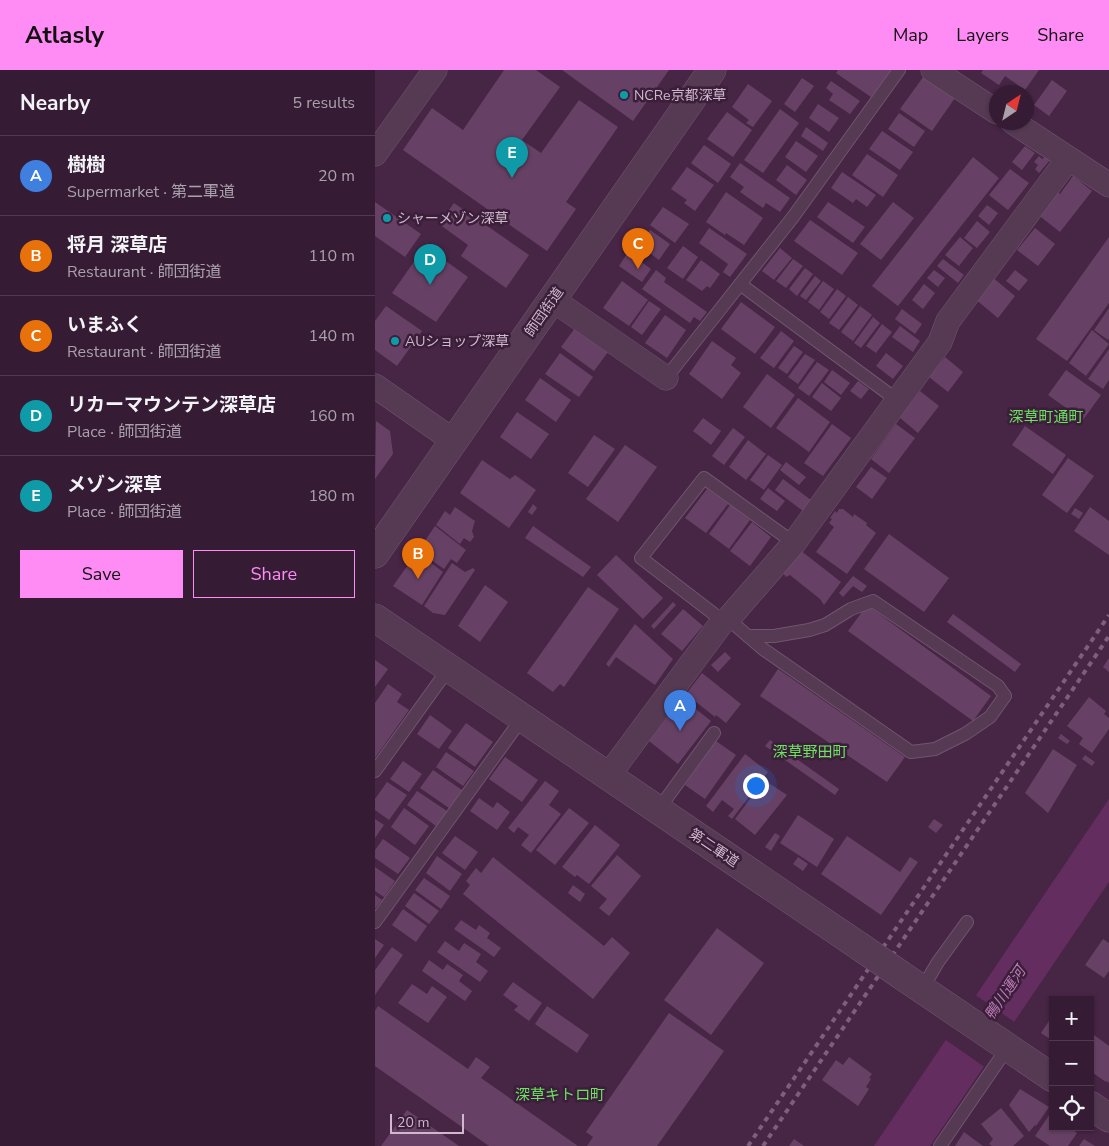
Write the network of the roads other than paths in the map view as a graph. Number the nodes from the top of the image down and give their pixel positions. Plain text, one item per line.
1 (435, 70) edge
2 (712, 70) edge
3 (899, 70) edge
4 (933, 70) edge
5 (989, 107) edge
6 (1025, 130) edge
7 (375, 154) edge
8 (1068, 158) junction
9 (1109, 185) edge
10 (740, 284) junction
11 (553, 300) junction
12 (665, 378) joint
13 (375, 386) edge
14 (897, 400) junction
15 (454, 441) junction
16 (794, 543) junction
17 (375, 554) edge
18 (375, 618) edge
19 (725, 620) junction
20 (748, 636) junction
21 (449, 668) junction
22 (523, 717) junction
23 (714, 733) dead end
24 (375, 771) edge
25 (608, 776) junction
26 (658, 810) junction
27 (375, 922) edge
28 (967, 922) dead end
29 (912, 982) junction
30 (1007, 1046) junction
31 (1049, 1075) edge
32 (1094, 1108) edge
33 (1109, 1118) edge
34 (940, 1146) edge

1 - 7 street
2 - 11 street, 師団街道
3 - 10 lane
4 - 5 street
6 - 8 street
8 - 9 street
8 - 14 street
10 - 12 lane
10 - 14 lane
11 - 12 street
11 - 15 street, 師団街道
13 - 15 street
14 - 16 street
15 - 17 street, 師団街道
16 - 19 street
16 - 19 lane
18 - 21 street, 第二軍道
19 - 20 lane
19 - 25 street
20 - 20 lane
21 - 22 street, 第二軍道
21 - 24 lane
22 - 25 street, 第二軍道
22 - 27 lane
23 - 26 lane
25 - 26 street, 第二軍道
26 - 29 street, 第二軍道, bridge
28 - 29 lane
29 - 30 street, 第二軍道
30 - 31 street, 第二軍道
30 - 34 lane
32 - 33 street

